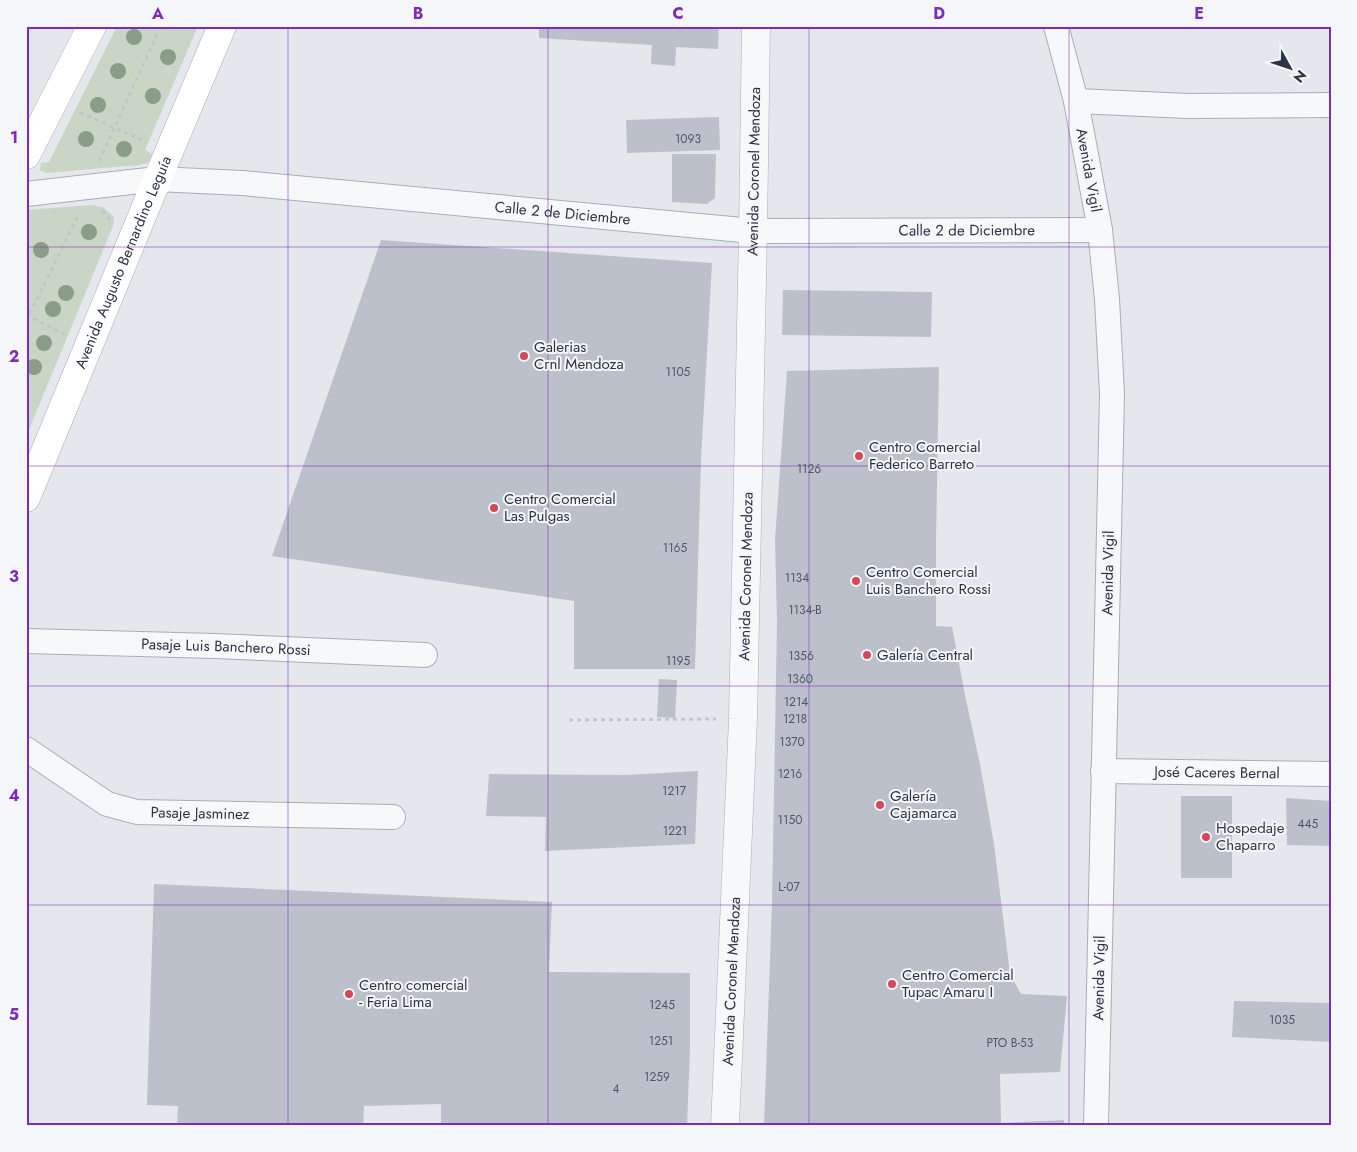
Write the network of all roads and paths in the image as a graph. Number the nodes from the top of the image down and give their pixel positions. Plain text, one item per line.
1 (92, 26) edge
2 (161, 26) edge
3 (222, 26) edge
4 (756, 26) edge
5 (1056, 26) edge
6 (1076, 102) junction
7 (1331, 105) edge
8 (80, 113) dead end
9 (115, 127) junction
10 (146, 141) dead end
11 (26, 155) edge
12 (97, 166) dead end
13 (157, 179) junction
14 (26, 194) edge
15 (81, 210) dead end
16 (1100, 230) junction
17 (753, 231) junction
18 (27, 316) edge
19 (26, 321) edge
20 (65, 334) dead end
21 (26, 498) edge
22 (26, 641) edge
23 (425, 655) dead end
24 (743, 719) junction
25 (569, 720) dead end
26 (26, 749) edge
27 (1103, 771) junction
28 (1331, 774) edge
29 (393, 818) dead end
30 (725, 1126) edge
31 (1096, 1126) edge

1 - 11 main road
2 - 9 path
3 - 13 main road, Avenida Augusto Bernardino Leguía
4 - 17 street, Avenida Coronel Mendoza
5 - 6 street, Avenida Vigil
6 - 7 street
6 - 16 street, Avenida Vigil
8 - 9 path
9 - 10 path
9 - 12 path
13 - 14 street, Calle 2 de Diciembre
13 - 17 street, Calle 2 de Diciembre
13 - 21 main road, Avenida Augusto Bernardino Leguía
15 - 18 path
16 - 17 street, Calle 2 de Diciembre
16 - 27 street, Avenida Vigil
17 - 24 street, Avenida Coronel Mendoza
18 - 19 path
18 - 20 path
22 - 23 street, Pasaje Luis Banchero Rossi
24 - 25 path
24 - 30 street, Avenida Coronel Mendoza
26 - 29 street, Pasaje Jasminez
27 - 28 street, José Caceres Bernal
27 - 31 street, Avenida Vigil

